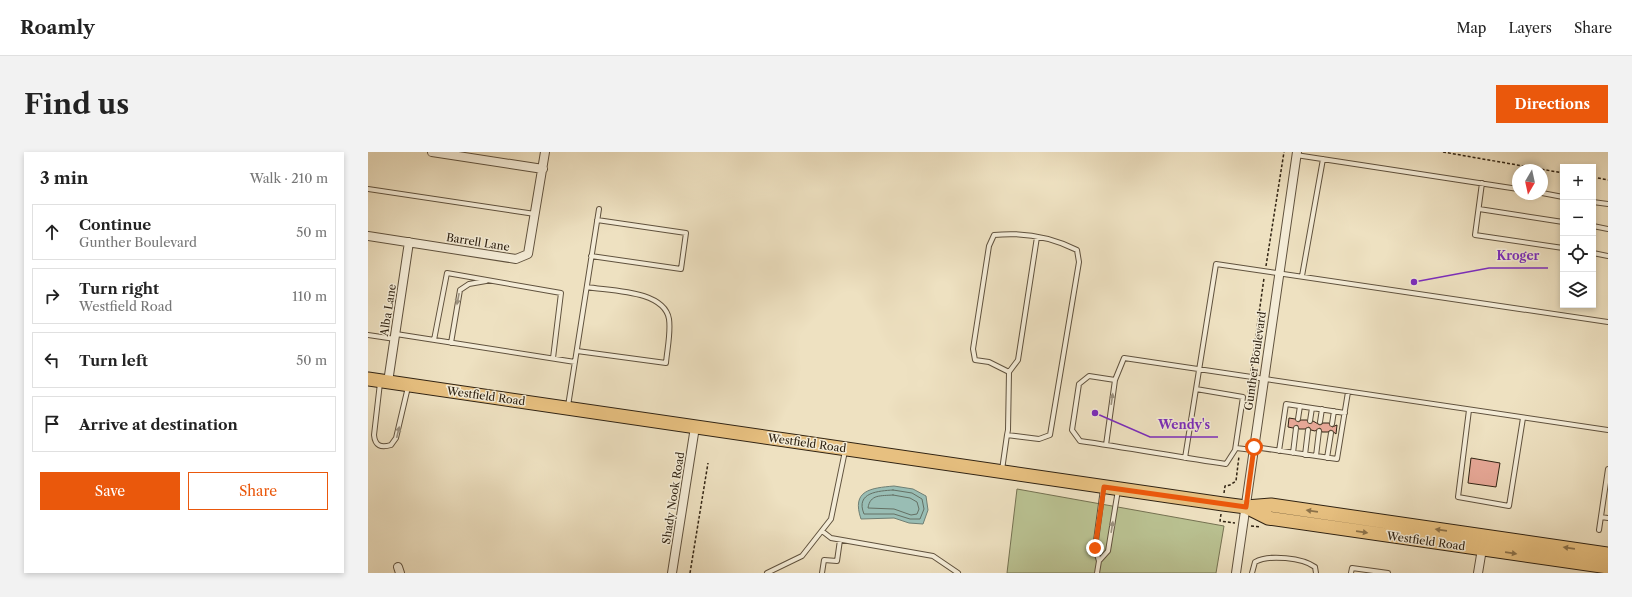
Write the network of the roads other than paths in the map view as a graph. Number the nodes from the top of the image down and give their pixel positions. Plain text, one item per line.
1 (432, 152) edge
2 (545, 152) edge
3 (1296, 154) edge
4 (1323, 159) junction
5 (542, 169) junction
6 (1482, 183) junction
7 (1512, 188) edge
8 (368, 189) edge
9 (1548, 194) edge
10 (1560, 196) edge
11 (1596, 202) edge
12 (1608, 204) edge
13 (599, 209) dead end
14 (1479, 209) junction
15 (535, 214) junction
16 (597, 220) junction
17 (1560, 222) edge
18 (1596, 227) edge
19 (1608, 229) edge
20 (368, 236) edge
21 (1037, 237) junction
22 (409, 242) junction
23 (1560, 248) edge
24 (1596, 254) edge
25 (591, 256) junction
26 (1608, 256) edge
27 (1278, 272) junction
28 (1302, 276) junction
29 (488, 280) junction
30 (587, 286) junction
31 (1608, 322) edge
32 (368, 335) edge
33 (395, 336) junction
34 (434, 340) junction
35 (451, 343) junction
36 (577, 351) junction
37 (553, 358) junction
38 (575, 362) junction
39 (1199, 369) junction
40 (1009, 372) junction
41 (1264, 379) junction
42 (379, 380) edge
43 (1114, 380) junction
44 (408, 385) junction
45 (1196, 389) junction
46 (1348, 392) junction
47 (1300, 406) junction
48 (568, 408) junction
49 (1312, 408) junction
50 (1322, 410) junction
51 (1469, 410) junction
52 (1334, 411) junction
53 (1345, 413) junction
54 (1523, 418) junction
55 (1298, 419) dead end
56 (1310, 421) dead end
57 (1320, 422) dead end
58 (1332, 424) dead end
59 (695, 427) junction
60 (1296, 428) dead end
61 (1308, 430) dead end
62 (1608, 430) edge
63 (1319, 431) dead end
64 (1331, 433) dead end
65 (1007, 435) junction
66 (1106, 445) junction
67 (1236, 448) junction
68 (846, 449) junction
69 (1254, 449) junction
70 (1279, 451) junction
71 (1293, 453) junction
72 (1304, 455) junction
73 (1316, 456) junction
74 (1185, 458) junction
75 (1327, 458) junction
76 (1608, 469) edge
77 (1002, 472) junction
78 (1104, 487) junction
79 (1118, 489) junction
80 (1246, 507) junction
81 (1601, 517) junction
82 (1608, 518) edge
83 (1599, 530) dead end
84 (822, 532) junction
85 (840, 540) junction
86 (1482, 549) junction
87 (1608, 554) edge
88 (1099, 561) junction
89 (1608, 567) edge
90 (672, 573) edge
91 (766, 573) edge
92 (822, 573) edge
93 (958, 573) edge
94 (1097, 573) edge
95 (1236, 573) edge
96 (1252, 573) edge
97 (1316, 573) edge
98 (1351, 573) edge
99 (1388, 573) edge
100 (1478, 573) edge

1 - 5 street
2 - 5 street, Barrell Lane
3 - 4 lane
3 - 27 street, Gunther Boulevard
4 - 6 lane
4 - 28 lane
5 - 15 street, Barrell Lane
6 - 7 lane
6 - 14 lane
8 - 15 lane
9 - 10 lane
11 - 12 lane
13 - 16 lane
14 - 17 lane
14 - 23 lane
15 - 22 street, Barrell Lane
16 - 25 lane
16 - 25 lane
18 - 19 lane
20 - 22 street, Barrell Lane
21 - 40 lane
21 - 40 lane
21 - 65 lane
22 - 33 street, Alba Lane
24 - 26 lane
25 - 30 lane
27 - 28 lane
27 - 39 lane
27 - 41 street, Gunther Boulevard
28 - 31 lane
29 - 34 lane
29 -> 35 lane
29 - 37 lane
30 - 36 lane
30 - 36 lane
32 - 33 lane
33 - 34 lane
33 - 42 street, Alba Lane
34 - 35 lane
35 - 37 lane
36 - 38 lane
37 - 38 lane
38 - 48 lane
39 - 41 lane
39 - 43 lane
39 - 45 lane
40 - 65 lane
41 - 46 lane
41 - 69 street, Gunther Boulevard
42 - 44 main road, Westfield Road
42 -> 44 lane
66 -> 43 lane
43 - 66 lane
44 - 48 main road, Westfield Road
45 - 67 lane
45 - 74 lane
46 - 51 lane
46 - 53 lane
47 - 49 lane
47 - 55 lane
47 - 70 lane
48 - 59 main road, Westfield Road
49 - 50 lane
49 - 56 lane
50 - 52 lane
50 - 57 lane
51 - 54 lane
51 - 54 lane
52 - 53 lane
52 - 58 lane
53 - 75 lane
54 - 62 lane
59 - 68 main road, Westfield Road
59 - 90 street, Shady Nook Road
60 - 71 lane
61 - 72 lane
63 - 73 lane
64 - 75 lane
65 - 77 lane
66 - 74 lane
67 - 69 lane
67 - 74 lane
68 - 77 main road, Westfield Road
68 - 84 lane
69 - 70 lane
69 - 80 street, Gunther Boulevard
70 - 71 lane
71 - 72 lane
72 - 73 lane
73 - 75 lane
76 - 81 lane
77 - 78 main road, Westfield Road
78 - 79 main road, Westfield Road
78 - 88 lane
79 - 80 main road, Westfield Road
88 -> 79 lane
80 -> 86 main road, Westfield Road
87 -> 80 main road, Westfield Road
80 - 95 street, Gunther Boulevard
81 - 82 lane
81 - 83 lane
84 - 85 lane
84 - 91 lane
85 - 92 lane
85 - 93 lane
86 -> 89 main road, Westfield Road
86 - 100 street
88 - 94 lane
96 - 97 lane
98 - 99 lane

